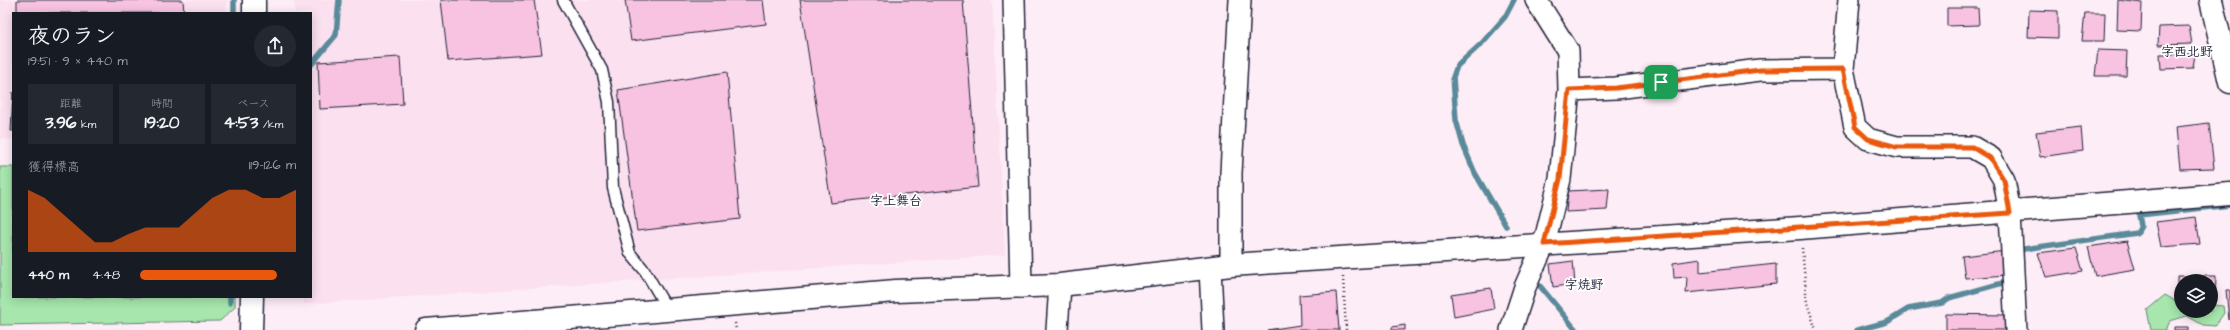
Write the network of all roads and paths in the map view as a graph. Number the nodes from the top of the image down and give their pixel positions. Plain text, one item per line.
1 (254, 0) edge
2 (563, 0) edge
3 (1014, 0) edge
4 (1240, 0) edge
5 (1536, 0) edge
6 (1849, 0) edge
7 (2211, 0) edge
8 (254, 12) edge
9 (1843, 69) junction
10 (2230, 82) edge
11 (1569, 90) junction
12 (2230, 194) edge
13 (2010, 213) junction
14 (1800, 228) junction
15 (1544, 244) junction
16 (1342, 258) junction
17 (1220, 267) junction
18 (1060, 285) junction
19 (1022, 287) junction
20 (252, 298) edge
21 (668, 310) junction
22 (251, 330) edge
23 (426, 330) edge
24 (1057, 330) edge
25 (1214, 330) edge
26 (1346, 330) edge
27 (1511, 330) edge
28 (1816, 330) edge
29 (2016, 330) edge

1 - 8 street
2 - 21 lane
3 - 19 street
4 - 17 street
5 - 11 street
6 - 9 street
7 - 10 street
9 - 11 street
9 - 13 street
11 - 15 street
12 - 13 street
13 - 14 street
13 - 29 street
14 - 15 street
14 - 28 path
15 - 16 street
15 - 27 street
16 - 17 street
16 - 26 path
17 - 18 street
17 - 25 street
18 - 19 street
18 - 24 street
19 - 21 street
20 - 22 street
21 - 23 street

